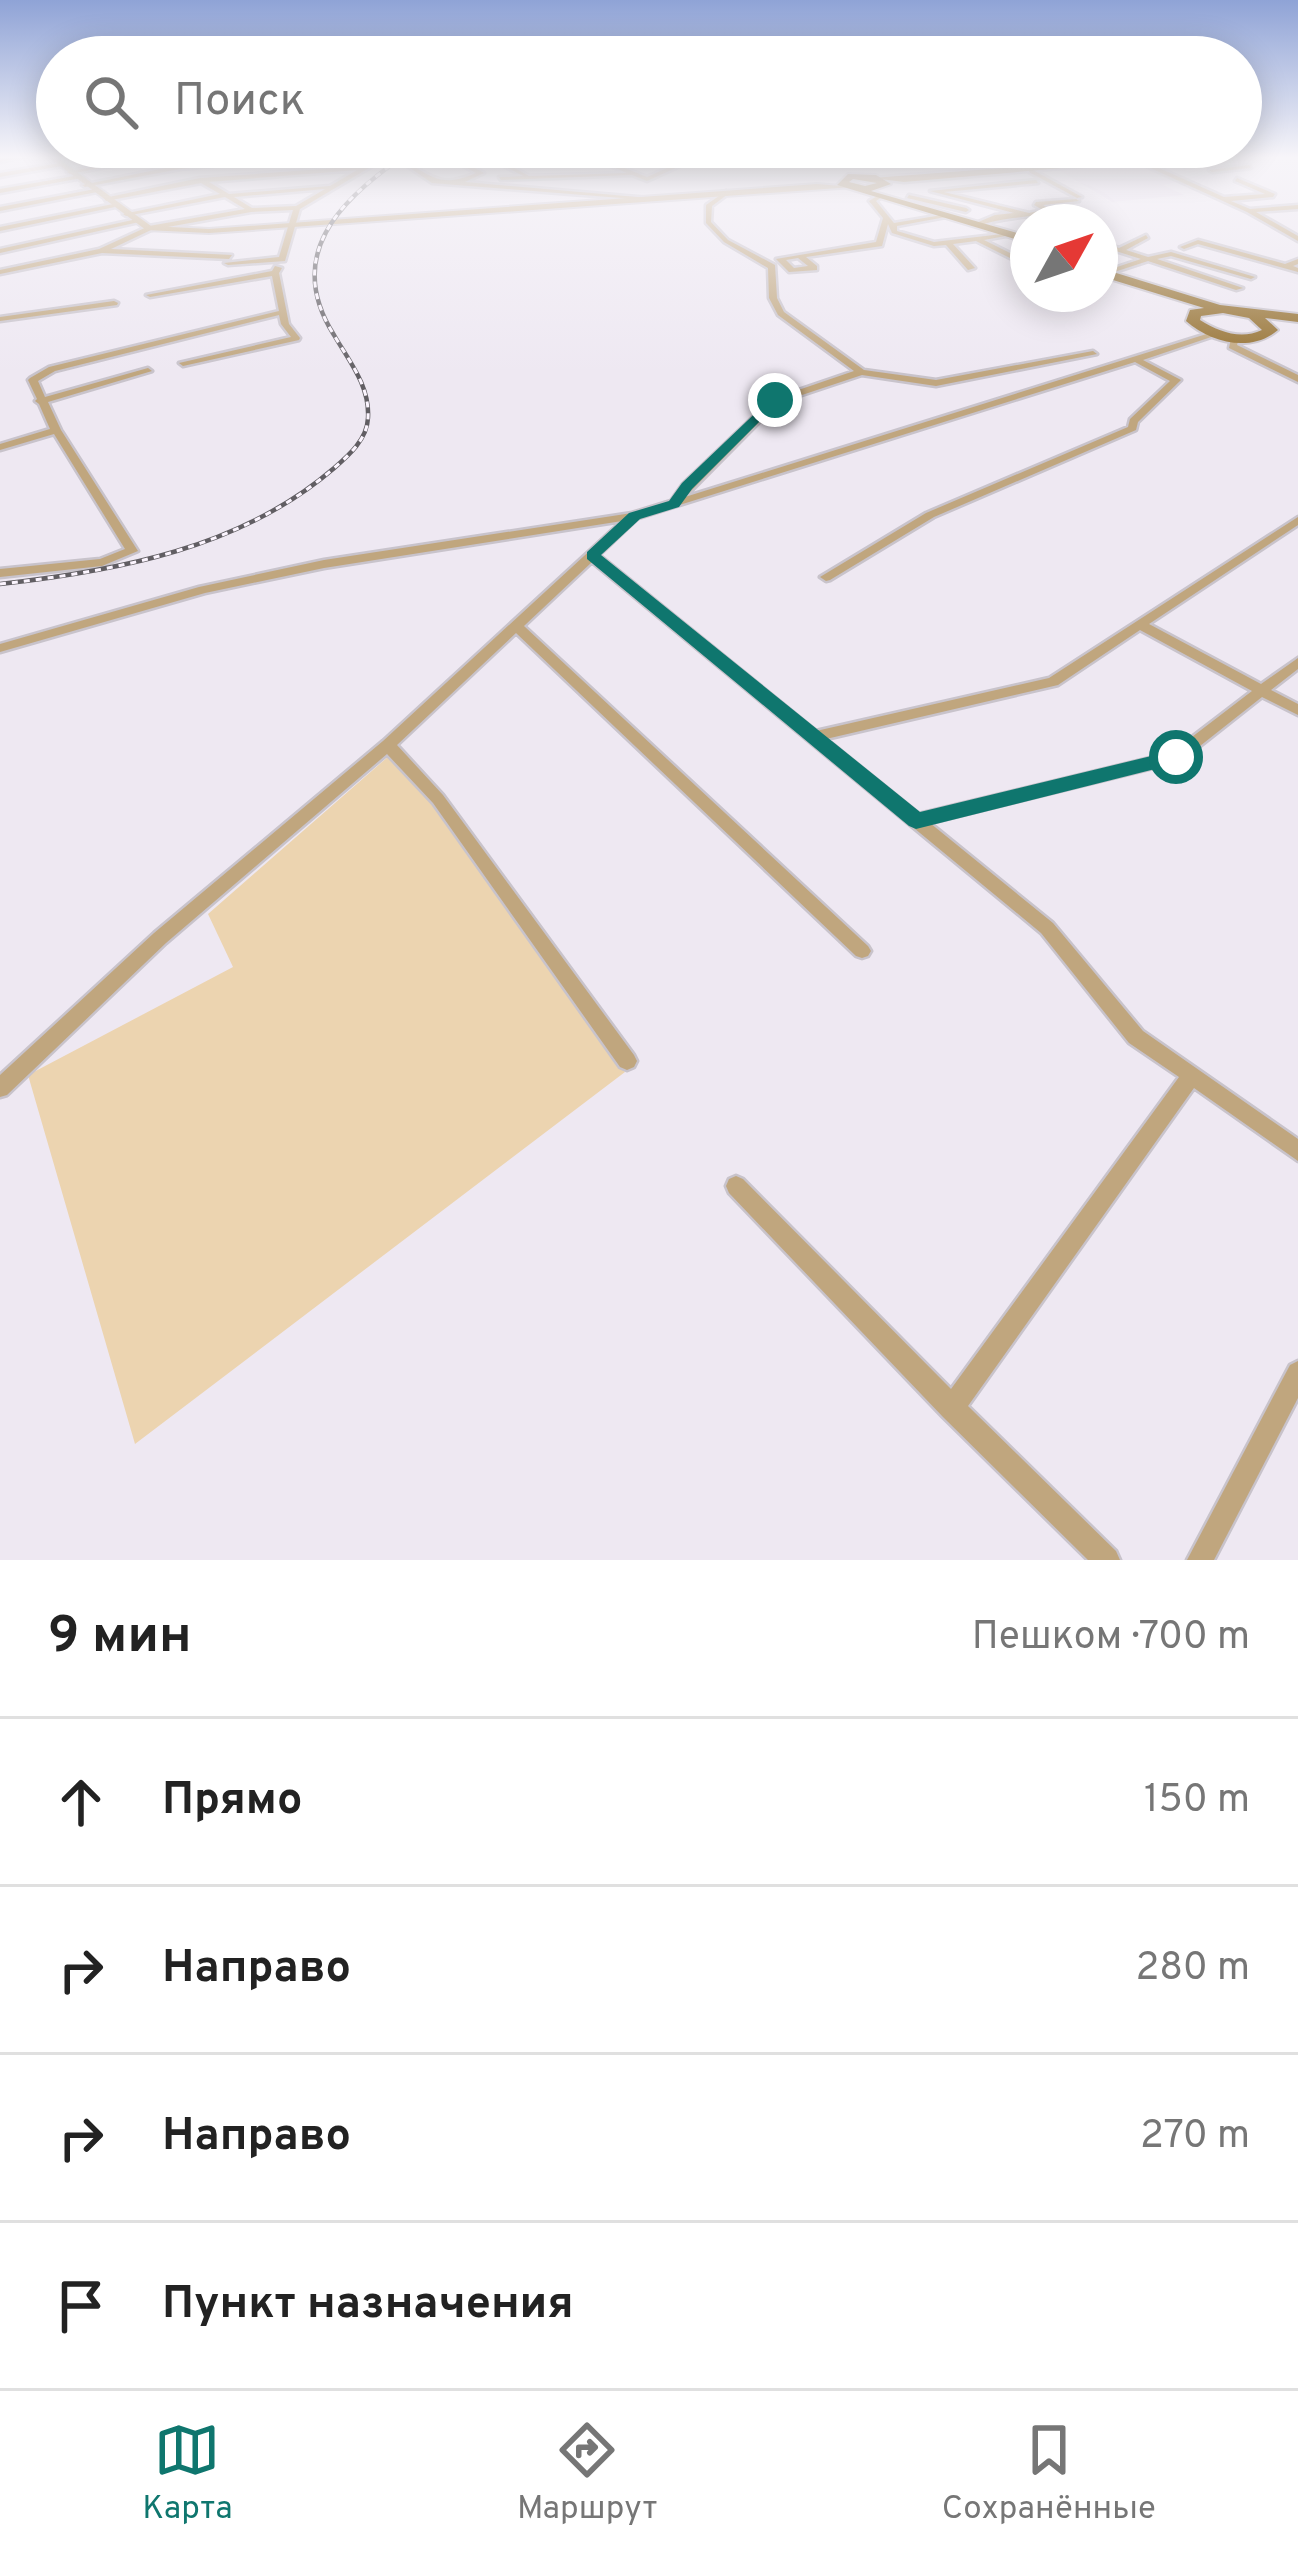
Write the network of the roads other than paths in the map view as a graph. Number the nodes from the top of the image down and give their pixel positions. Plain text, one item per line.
1 (100, 229) edge
2 (147, 229) edge
3 (165, 229) edge
4 (245, 229) edge
5 (290, 229) edge
6 (714, 229) edge
7 (888, 229) edge
8 (893, 229) edge
9 (993, 229) edge
10 (1282, 229) edge
11 (1298, 230) edge
12 (1286, 231) junction
13 (1010, 234) joint
14 (1146, 237) dead end
15 (977, 239) junction
16 (1298, 239) edge
17 (919, 242) junction
18 (883, 243) junction
19 (948, 243) junction
20 (1184, 247) junction
21 (0, 250) edge
22 (1120, 250) joint
23 (101, 251) junction
24 (1171, 254) junction
25 (800, 256) dead end
26 (1010, 256) edge
27 (840, 259) dead end
28 (282, 260) junction
29 (1148, 260) junction
30 (1298, 260) edge
31 (1240, 262) dead end
32 (1286, 266) junction
33 (971, 268) dead end
34 (1118, 269) edge
35 (1298, 270) edge
36 (0, 272) edge
37 (275, 273) junction
38 (1251, 278) dead end
39 (1118, 280) edge
40 (1123, 282) junction
41 (1239, 288) dead end
42 (150, 295) dead end
43 (114, 303) dead end
44 (1223, 309) junction
45 (283, 311) junction
46 (1240, 312) junction
47 (1298, 318) edge
48 (0, 320) edge
49 (1211, 332) junction
50 (1298, 332) edge
51 (1269, 334) junction
52 (1235, 338) junction
53 (1093, 354) dead end
54 (1139, 361) junction
55 (183, 363) dead end
56 (148, 371) dead end
57 (861, 373) junction
58 (1298, 380) edge
59 (40, 401) junction
60 (56, 430) junction
61 (0, 447) edge
62 (674, 504) junction
63 (634, 516) junction
64 (1298, 520) edge
65 (592, 556) junction
66 (0, 573) edge
67 (826, 577) dead end
68 (1140, 625) junction
69 (517, 626) junction
70 (0, 648) edge
71 (1298, 662) edge
72 (1263, 690) junction
73 (1298, 710) edge
74 (814, 737) junction
75 (388, 745) junction
76 (916, 821) junction
77 (862, 951) dead end
78 (627, 1060) dead end
79 (1192, 1075) junction
80 (0, 1088) edge
81 (1298, 1151) edge
82 (736, 1186) dead end
83 (1298, 1373) edge
84 (952, 1408) junction
85 (1107, 1560) edge
86 (1200, 1560) edge

1 - 21 street
2 - 23 street
3 - 4 street
5 - 28 street
6 - 57 street
7 - 18 street
8 - 17 street
9 - 13 main road
10 - 12 street
11 - 12 street
12 - 16 street
13 - 15 street
14 - 22 street
15 - 19 street
15 - 26 street
17 - 18 street
17 - 19 street
18 - 25 street
18 - 27 street
19 - 33 street
20 - 24 street
20 - 31 street
20 - 32 street
22 - 29 street
23 - 28 street
23 - 36 street
24 - 29 street
24 - 38 street
28 - 37 street
29 - 34 street
29 - 41 street
30 - 32 street
32 - 35 street
37 - 42 street
37 - 45 street
39 - 40 main road
40 - 44 main road
40 - 49 main road
43 - 48 street
44 - 46 main road
44 - 49 main road
45 - 55 street
45 - 59 street
46 - 47 main road
46 - 51 main road
49 - 52 main road
49 - 54 street
50 - 51 main road
51 - 52 main road
52 - 58 street
53 - 57 street
54 - 62 street
54 - 67 street
56 - 59 street
57 - 62 street
59 - 60 street
60 - 61 street
60 - 66 street
62 - 63 street
63 - 65 street
63 - 70 street
64 - 68 street
65 - 69 street
65 - 74 street
68 - 72 street
68 - 74 street
69 - 75 street
69 - 77 street
71 - 72 street
72 - 73 street
72 - 76 street
74 - 76 street
75 - 78 street
75 - 80 street
76 - 79 street
79 - 81 street
79 - 84 street
82 - 84 street
83 - 86 street
84 - 85 street

